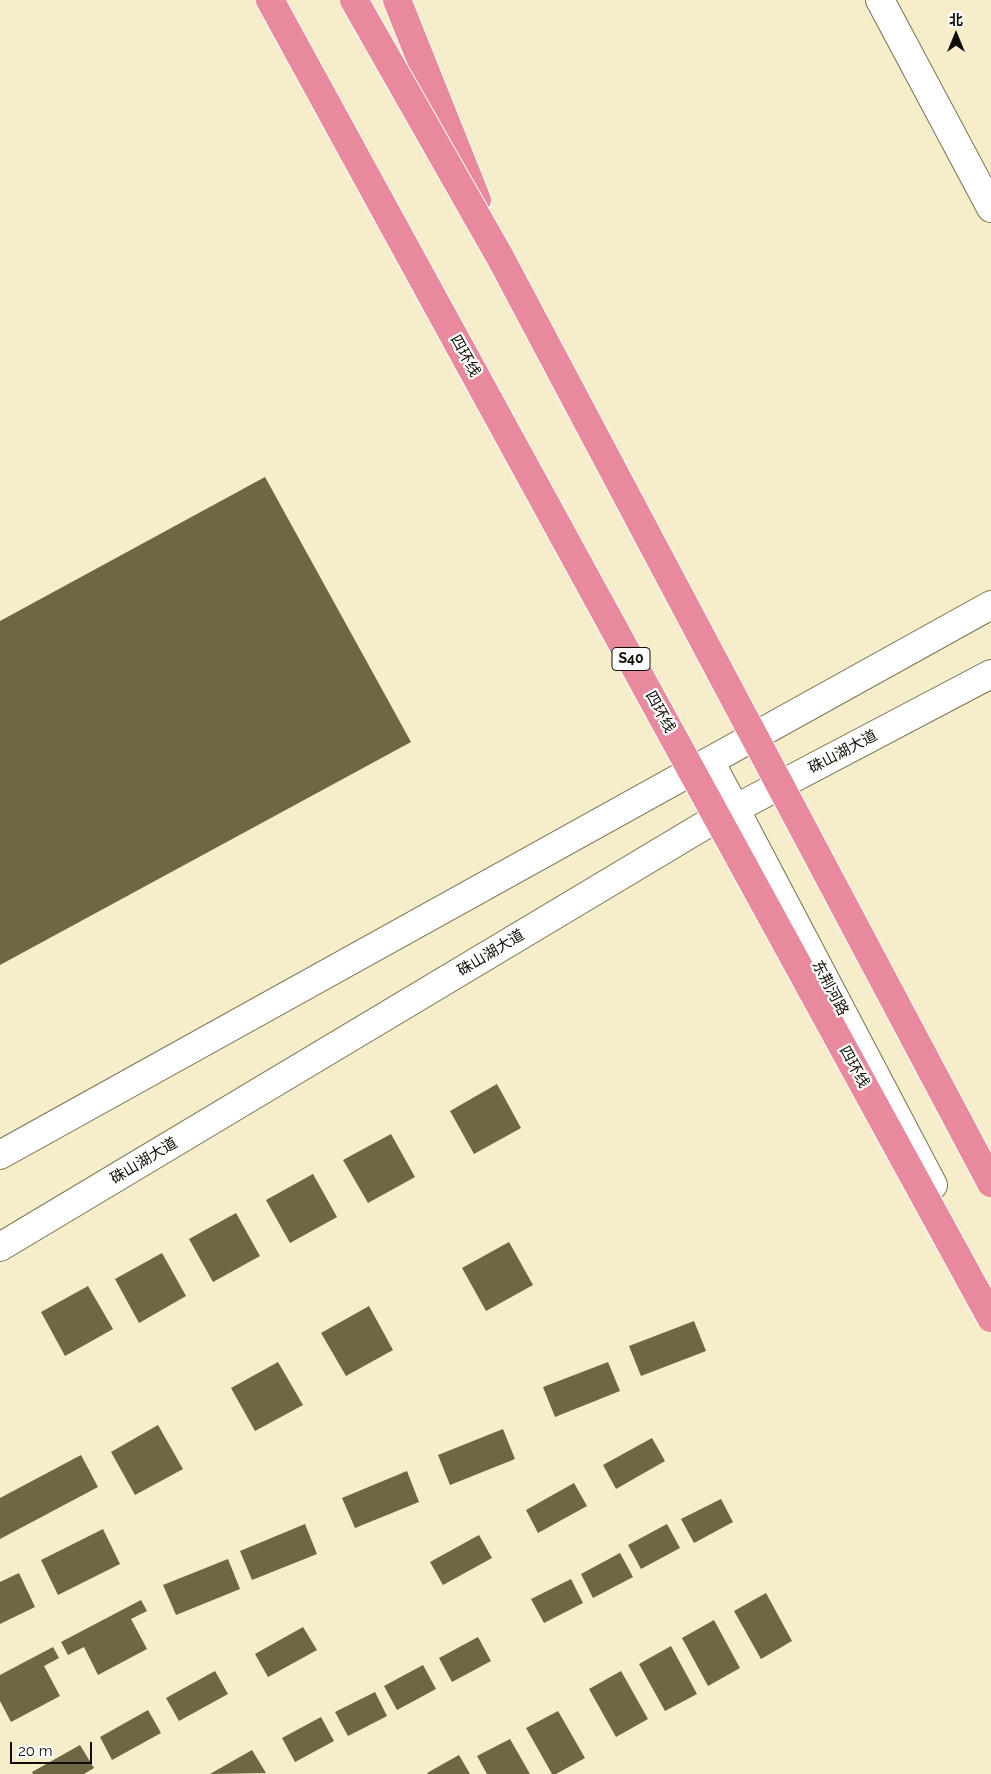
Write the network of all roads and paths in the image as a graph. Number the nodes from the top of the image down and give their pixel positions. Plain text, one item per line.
1 (270, 0) edge
2 (354, 0) edge
3 (397, 0) edge
4 (880, 0) edge
5 (991, 208) edge
6 (500, 257) junction
7 (991, 605) edge
8 (991, 674) edge
9 (710, 761) junction
10 (736, 808) junction
11 (0, 1154) edge
12 (991, 1183) edge
13 (0, 1248) edge
14 (991, 1295) edge
15 (991, 1318) edge

1 - 15 highway, 四环线 / S40, bridge
2 - 6 highway, bridge
3 - 6 highway, bridge
4 - 5 main road
6 - 12 highway, bridge
7 - 9 main road
8 - 10 main road, 硃山湖大道
9 - 10 main road, 东荆河路
9 - 11 main road
10 - 13 main road, 硃山湖大道
10 - 14 main road, 东荆河路

